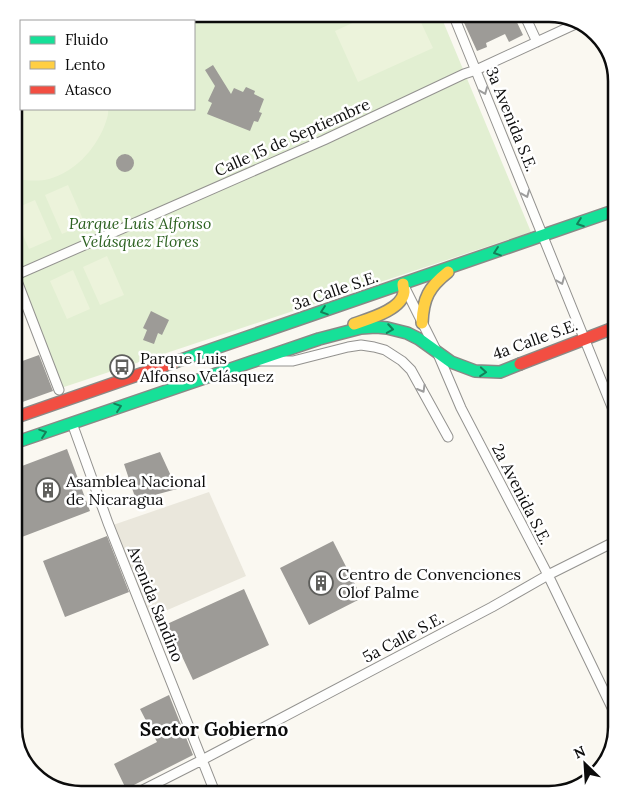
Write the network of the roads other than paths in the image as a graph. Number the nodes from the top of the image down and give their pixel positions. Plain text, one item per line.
1 (457, 23) edge
2 (528, 23) edge
3 (570, 27) edge
4 (537, 42) junction
5 (476, 70) junction
6 (608, 213) edge
7 (543, 236) junction
8 (461, 264) junction
9 (23, 270) edge
10 (403, 284) junction
11 (23, 297) edge
12 (422, 323) junction
13 (608, 330) edge
14 (585, 339) junction
15 (293, 347) junction
16 (438, 354) junction
17 (253, 361) junction
18 (61, 395) junction
19 (608, 398) edge
20 (23, 414) edge
21 (72, 423) junction
22 (448, 437) dead end
23 (23, 440) edge
24 (608, 545) edge
25 (548, 575) junction
26 (608, 699) edge
27 (202, 760) junction
28 (151, 786) edge
29 (212, 786) edge

1 - 5 street, 3a Avenida S.E.
2 - 4 street
3 - 4 street, Calle 15 de Septiembre
4 - 5 street, Calle 15 de Septiembre
5 -> 7 street, 3a Avenida S.E.
5 - 9 street, Calle 15 de Septiembre
6 -> 7 street, 3a Calle S.E.
7 -> 8 street, 3a Calle S.E.
7 -> 14 street
8 - 10 street, 3a Calle S.E.
8 - 12 street
10 - 12 street, 2a Avenida S.E.
10 - 15 street
10 -> 18 street, 3a Calle S.E.
11 - 18 street
12 - 16 street, 2a Avenida S.E.
13 - 14 street, 4a Calle S.E.
16 -> 14 street, 4a Calle S.E.
14 - 19 street
15 -> 16 street
15 - 17 street
16 - 25 street, 2a Avenida S.E.
21 -> 17 street
17 -> 22 street
18 - 20 street, 3a Calle S.E.
23 -> 21 street
21 - 27 street, Avenida Sandino
24 - 25 street, 5a Calle S.E.
25 - 26 street, 2a Avenida S.E.
25 - 27 street, 5a Calle S.E.
27 - 28 street, 5a Calle S.E.
27 - 29 street, Avenida Sandino

